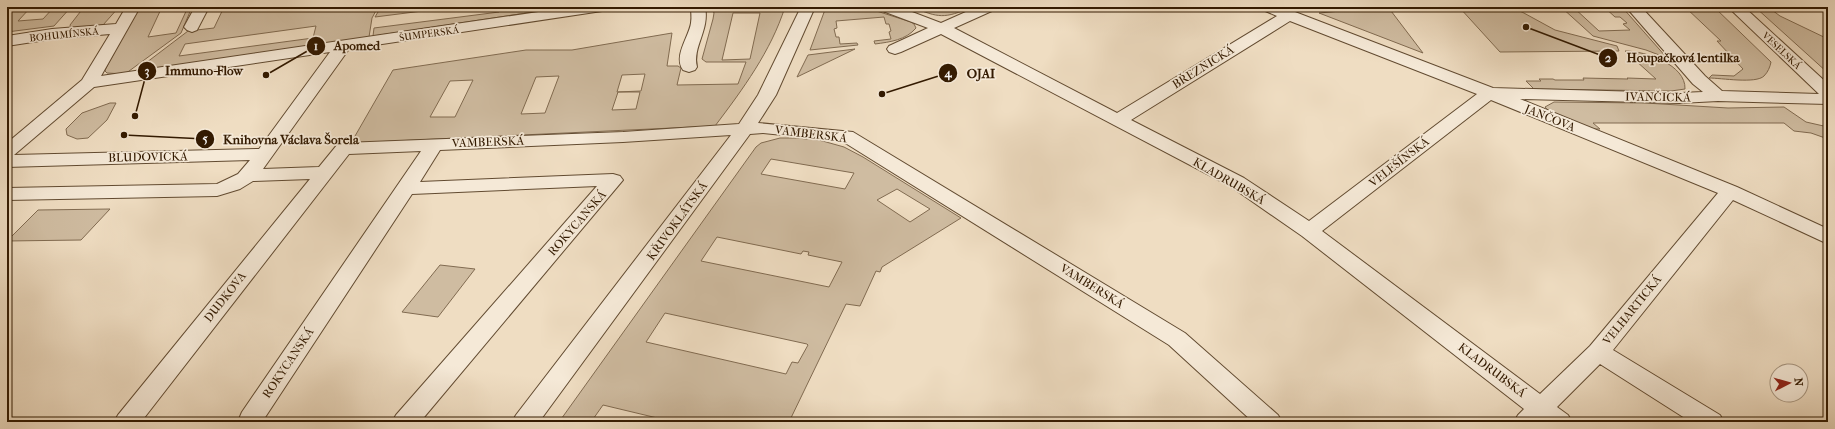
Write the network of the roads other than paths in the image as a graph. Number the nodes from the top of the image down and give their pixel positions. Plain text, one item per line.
1 (133, 7) edge
2 (202, 7) edge
3 (602, 7) edge
4 (698, 7) edge
5 (808, 7) edge
6 (885, 7) edge
7 (989, 7) edge
8 (1268, 7) edge
9 (1633, 7) edge
10 (1735, 7) edge
11 (563, 10) edge
12 (1288, 15) junction
13 (192, 27) dead end
14 (121, 28) junction
15 (941, 28) junction
16 (7, 41) edge
17 (343, 46) junction
18 (895, 49) dead end
19 (689, 67) dead end
20 (89, 83) junction
21 (1489, 93) junction
22 (1828, 93) edge
23 (1718, 96) junction
24 (1828, 99) edge
25 (1118, 120) junction
26 (754, 129) junction
27 (435, 144) junction
28 (7, 152) edge
29 (264, 154) junction
30 (7, 161) edge
31 (324, 173) junction
32 (250, 175) junction
33 (406, 188) junction
34 (1730, 191) junction
35 (7, 194) edge
36 (1309, 231) junction
37 (1828, 237) edge
38 (1598, 352) junction
39 (1543, 417) edge
40 (255, 421) edge
41 (127, 422) edge
42 (405, 422) edge
43 (525, 422) edge
44 (1269, 422) edge
45 (1711, 422) edge

1 - 14 street
2 - 13 street
3 - 11 street, ŠUMPERSKÁ
4 - 19 street
5 - 26 street, KŘIVOKLÁTSKÁ
6 - 15 street, KLADRUBSKÁ
7 - 15 street
8 - 12 street, JANČOVA
9 - 23 street
10 - 22 street, VESELSKÁ
11 - 17 street, ŠUMPERSKÁ
12 - 21 street, JANČOVA
12 - 25 street, BŘEZNICKÁ
14 - 16 street, BOHUMÍNSKÁ
14 - 20 street
15 - 18 street
15 - 25 street, KLADRUBSKÁ
17 - 20 street, ŠUMPERSKÁ
17 - 29 street
20 - 28 street
21 - 23 street, IVANČICKÁ
21 - 34 street, JANČOVA
21 - 36 street, VELEŠÍNSKÁ
23 - 24 street, IVANČICKÁ
25 - 36 street, KLADRUBSKÁ
26 - 27 street, VAMBERSKÁ
26 - 43 street, KŘIVOKLÁTSKÁ
26 - 44 street, VAMBERSKÁ
27 - 31 street, VAMBERSKÁ
27 - 33 street, ROKYCANSKÁ
29 - 30 street, BLUDOVICKÁ
29 - 32 street
31 - 32 street
31 - 41 street, DUDKOVA
32 - 35 street
33 - 40 street, ROKYCANSKÁ
33 - 42 street, ROKYCANSKÁ
34 - 37 street, JANČOVA
34 - 38 street, VELHARTICKÁ
36 - 39 street, KLADRUBSKÁ
38 - 39 street, VELHARTICKÁ
38 - 45 street

